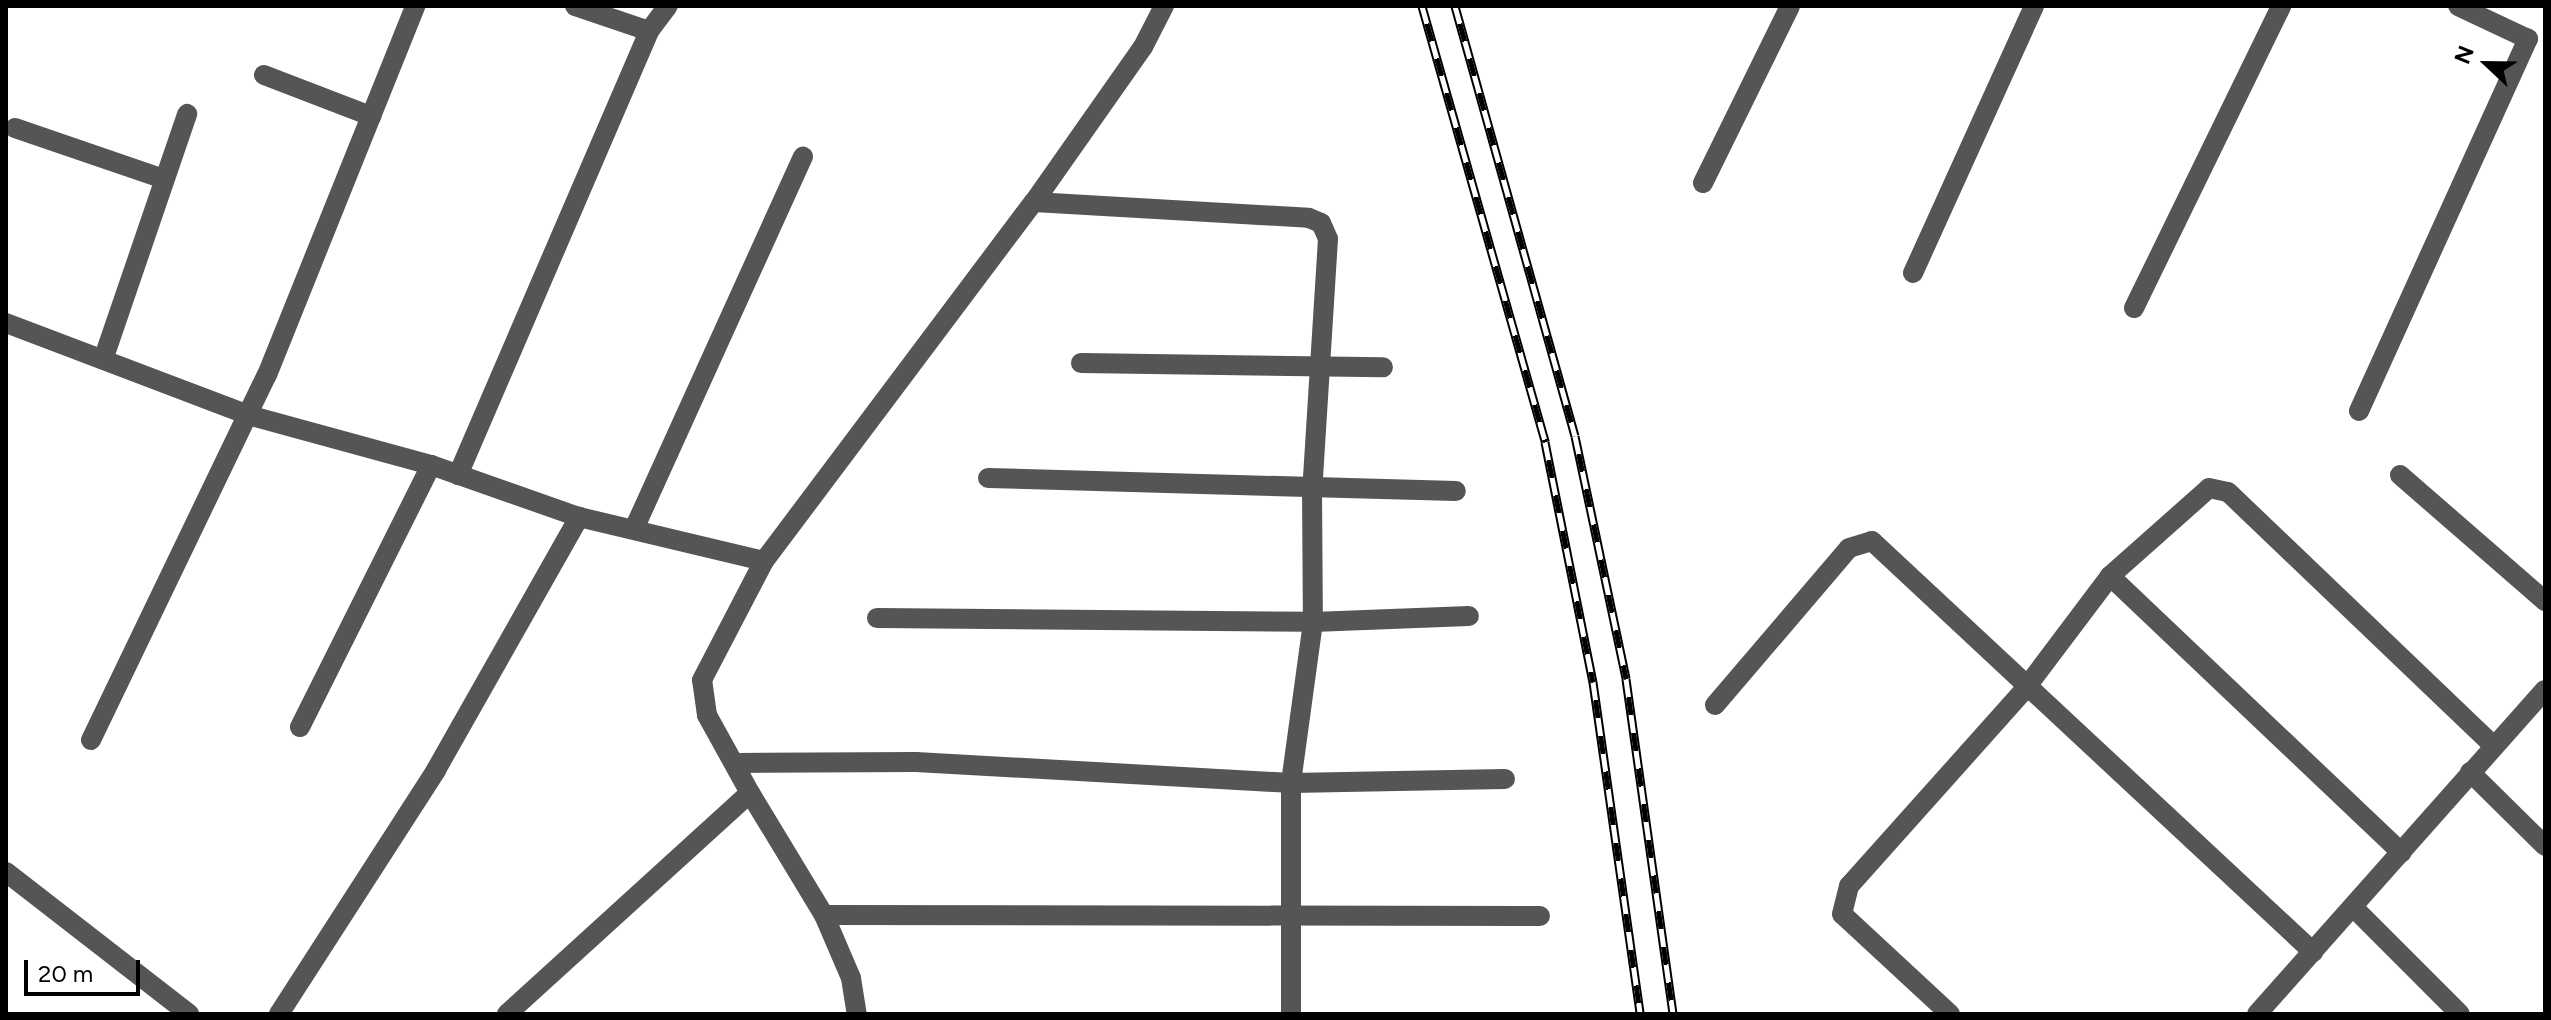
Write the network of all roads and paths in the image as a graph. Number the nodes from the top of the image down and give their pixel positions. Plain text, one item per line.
1 (415, 6) edge
2 (575, 6) edge
3 (668, 6) edge
4 (1164, 6) edge
5 (1790, 6) edge
6 (2034, 6) edge
7 (2281, 6) edge
8 (2458, 6) edge
9 (649, 31) junction
10 (264, 75) dead end
11 (187, 114) dead end
12 (371, 116) junction
13 (15, 128) dead end
14 (803, 156) dead end
15 (164, 179) junction
16 (1703, 183) dead end
17 (1034, 202) junction
18 (1913, 273) dead end
19 (2134, 308) dead end
20 (6, 323) edge
21 (104, 357) junction
22 (1081, 363) dead end
23 (1323, 365) junction
24 (1383, 367) dead end
25 (2359, 411) dead end
26 (248, 415) junction
27 (431, 465) junction
28 (458, 475) junction
29 (2400, 475) dead end
30 (988, 478) dead end
31 (1312, 490) junction
32 (1456, 491) dead end
33 (579, 517) junction
34 (634, 529) junction
35 (764, 561) junction
36 (2110, 576) junction
37 (2545, 601) edge
38 (1469, 616) dead end
39 (877, 618) dead end
40 (1313, 622) junction
41 (2025, 689) junction
42 (2545, 690) edge
43 (1715, 705) dead end
44 (300, 727) dead end
45 (91, 740) dead end
46 (2493, 745) junction
47 (737, 763) junction
48 (2470, 772) junction
49 (1505, 779) dead end
50 (1291, 783) junction
51 (750, 793) junction
52 (2545, 846) edge
53 (2402, 853) junction
54 (6, 872) edge
55 (2353, 907) junction
56 (1291, 912) junction
57 (824, 915) junction
58 (1540, 916) dead end
59 (2313, 952) junction
60 (189, 1014) edge
61 (279, 1014) edge
62 (507, 1014) edge
63 (857, 1014) edge
64 (1291, 1014) edge
65 (1950, 1014) edge
66 (2257, 1014) edge
67 (2460, 1014) edge

1 - 12 street
2 - 9 street
3 - 9 street
4 - 17 street
5 - 16 street
6 - 18 street
7 - 19 street
8 - 25 street
9 - 28 street
10 - 12 street
11 - 15 street
12 - 26 street
13 - 15 street
14 - 34 street
15 - 21 street
17 - 23 street
17 - 35 street
20 - 21 street
21 - 26 street
22 - 23 street
23 - 24 street
23 - 31 street
26 - 27 street
26 - 45 street
27 - 28 street
27 - 44 street
28 - 33 street
29 - 37 street
30 - 31 street
31 - 32 street
31 - 40 street
33 - 34 street
33 - 61 street
34 - 35 street
35 - 47 street
36 - 41 street
36 - 46 street
36 - 53 street
38 - 40 street
39 - 40 street
40 - 50 street
41 - 43 street
41 - 59 street
41 - 65 street
42 - 46 street
46 - 48 street
47 - 50 street
47 - 51 street
48 - 52 street
48 - 53 street
49 - 50 street
50 - 56 street
51 - 57 street
51 - 62 street
53 - 55 street
54 - 60 street
55 - 59 street
55 - 67 street
56 - 57 street
56 - 58 street
56 - 64 street
57 - 63 street
59 - 66 street

